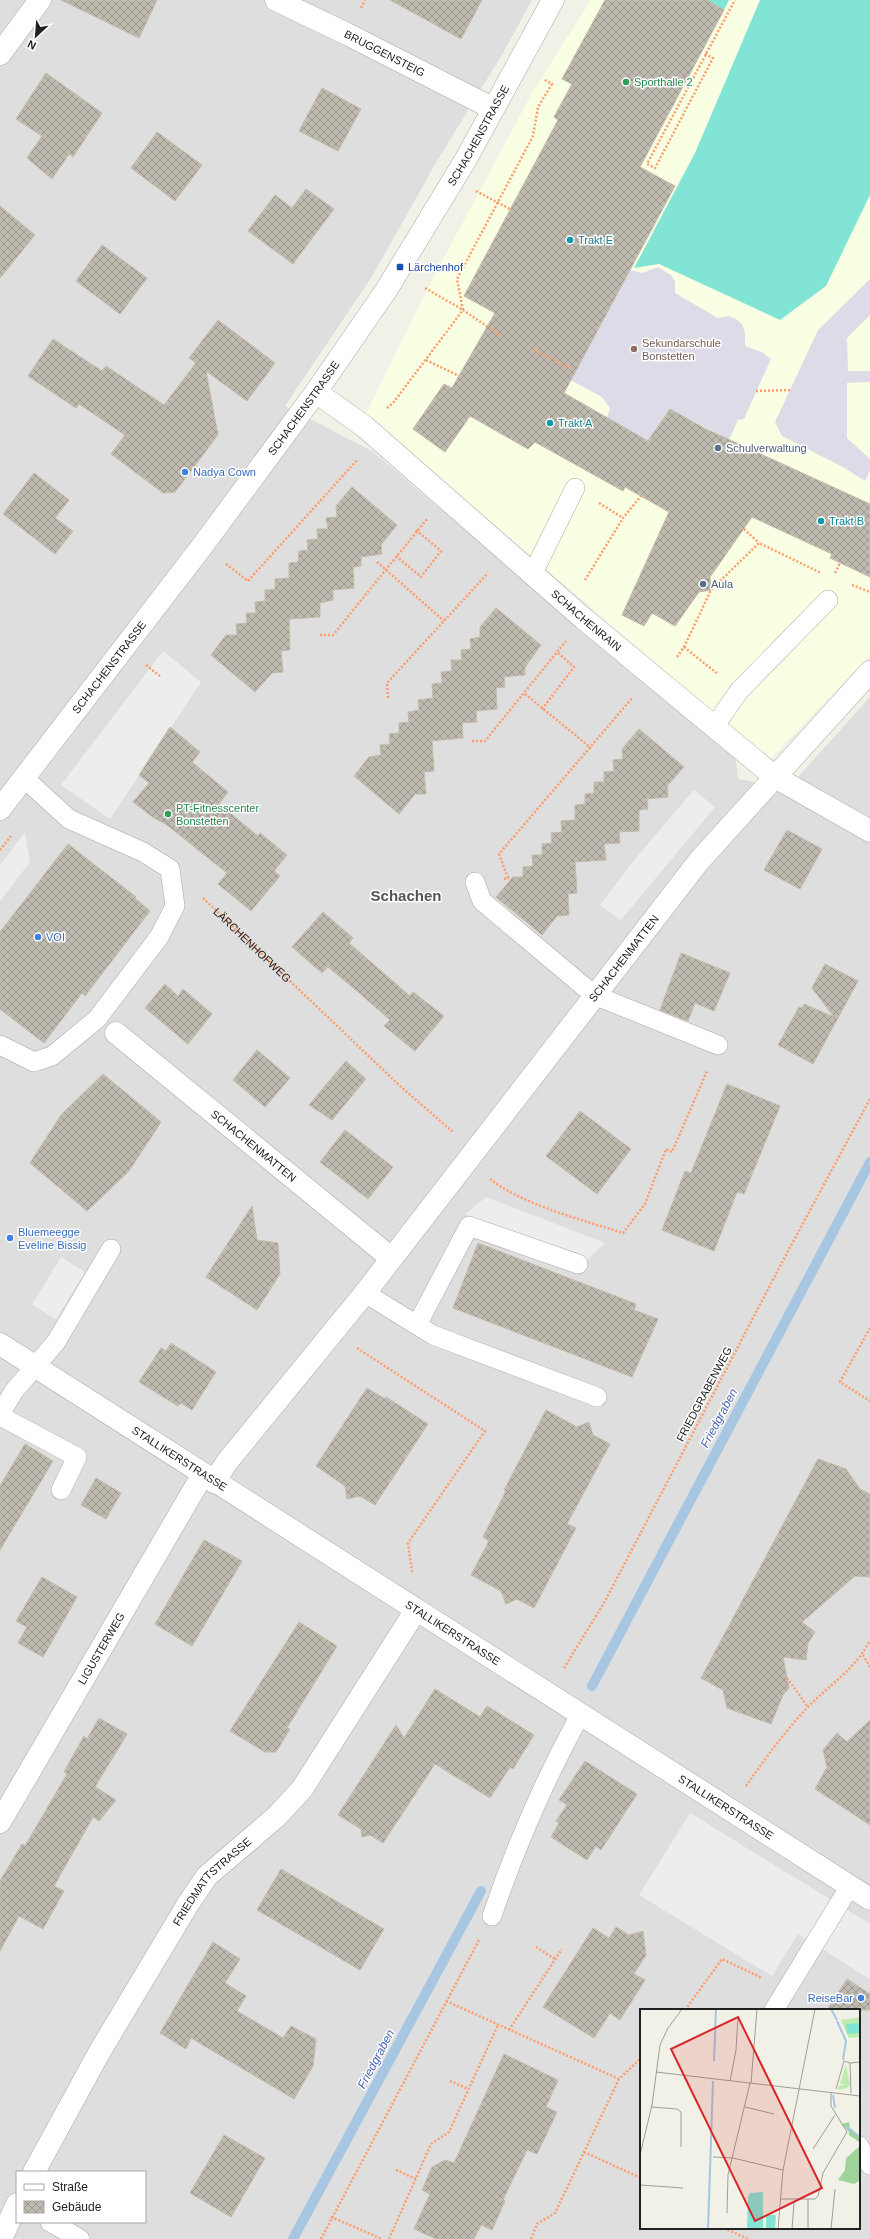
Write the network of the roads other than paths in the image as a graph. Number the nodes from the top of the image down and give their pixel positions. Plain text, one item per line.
1 (40, 0) edge
2 (276, 0) edge
3 (552, 0) edge
4 (0, 54) edge
5 (492, 108) junction
6 (316, 392) junction
7 (575, 488) dead end
8 (533, 573) junction
9 (828, 600) dead end
10 (870, 672) edge
11 (714, 727) junction
12 (776, 777) junction
13 (24, 778) junction
14 (0, 809) edge
15 (870, 831) edge
16 (475, 882) dead end
17 (594, 995) junction
18 (116, 1033) dead end
19 (718, 1044) road end
20 (0, 1045) edge
21 (111, 1249) dead end
22 (392, 1258) junction
23 (578, 1264) dead end
24 (365, 1293) junction
25 (416, 1325) junction
26 (0, 1344) edge
27 (35, 1366) junction
28 (597, 1397) dead end
29 (0, 1415) edge
30 (208, 1478) junction
31 (61, 1490) dead end
32 (407, 1604) junction
33 (580, 1715) junction
34 (0, 1822) edge
35 (850, 1886) junction
36 (870, 1899) edge
37 (492, 1916) road end
38 (775, 2009) edge
39 (860, 2148) edge
40 (870, 2165) edge
41 (35, 2171) edge
42 (16, 2206) edge
43 (52, 2223) edge
44 (1, 2239) edge
45 (80, 2239) edge

1 - 4 street
2 - 5 street, BRUGGENSTEIG
3 - 5 street, SCHACHENSTRASSE
5 - 6 street, SCHACHENSTRASSE
6 - 8 street, SCHACHENRAIN
6 - 13 street, SCHACHENSTRASSE
7 - 8 lane
8 - 11 street, SCHACHENRAIN
9 - 11 lane
10 - 12 street, SCHACHENMATTEN
11 - 12 street, SCHACHENRAIN
12 - 15 street, SCHACHENRAIN
12 - 17 street, SCHACHENMATTEN
13 - 14 street, SCHACHENSTRASSE
13 - 20 lane
16 - 17 lane
17 - 19 lane
17 - 22 street, SCHACHENMATTEN
18 - 22 street, SCHACHENMATTEN
21 - 27 lane
22 - 24 street, SCHACHENMATTEN
23 - 25 lane
24 - 25 lane
24 - 30 street, SCHACHENMATTEN
25 - 28 lane
26 - 27 street, STALLIKERSTRASSE
27 - 29 lane
27 - 30 street, STALLIKERSTRASSE
29 - 31 lane
30 - 32 street, STALLIKERSTRASSE
30 - 34 street, LIGUSTERWEG
32 - 33 street, STALLIKERSTRASSE
32 - 41 street, FRIEDMATTSTRASSE
33 - 35 street, STALLIKERSTRASSE
33 - 37 lane
35 - 36 street, STALLIKERSTRASSE
35 - 38 lane
39 - 40 lane
42 - 44 street
43 - 45 lane

